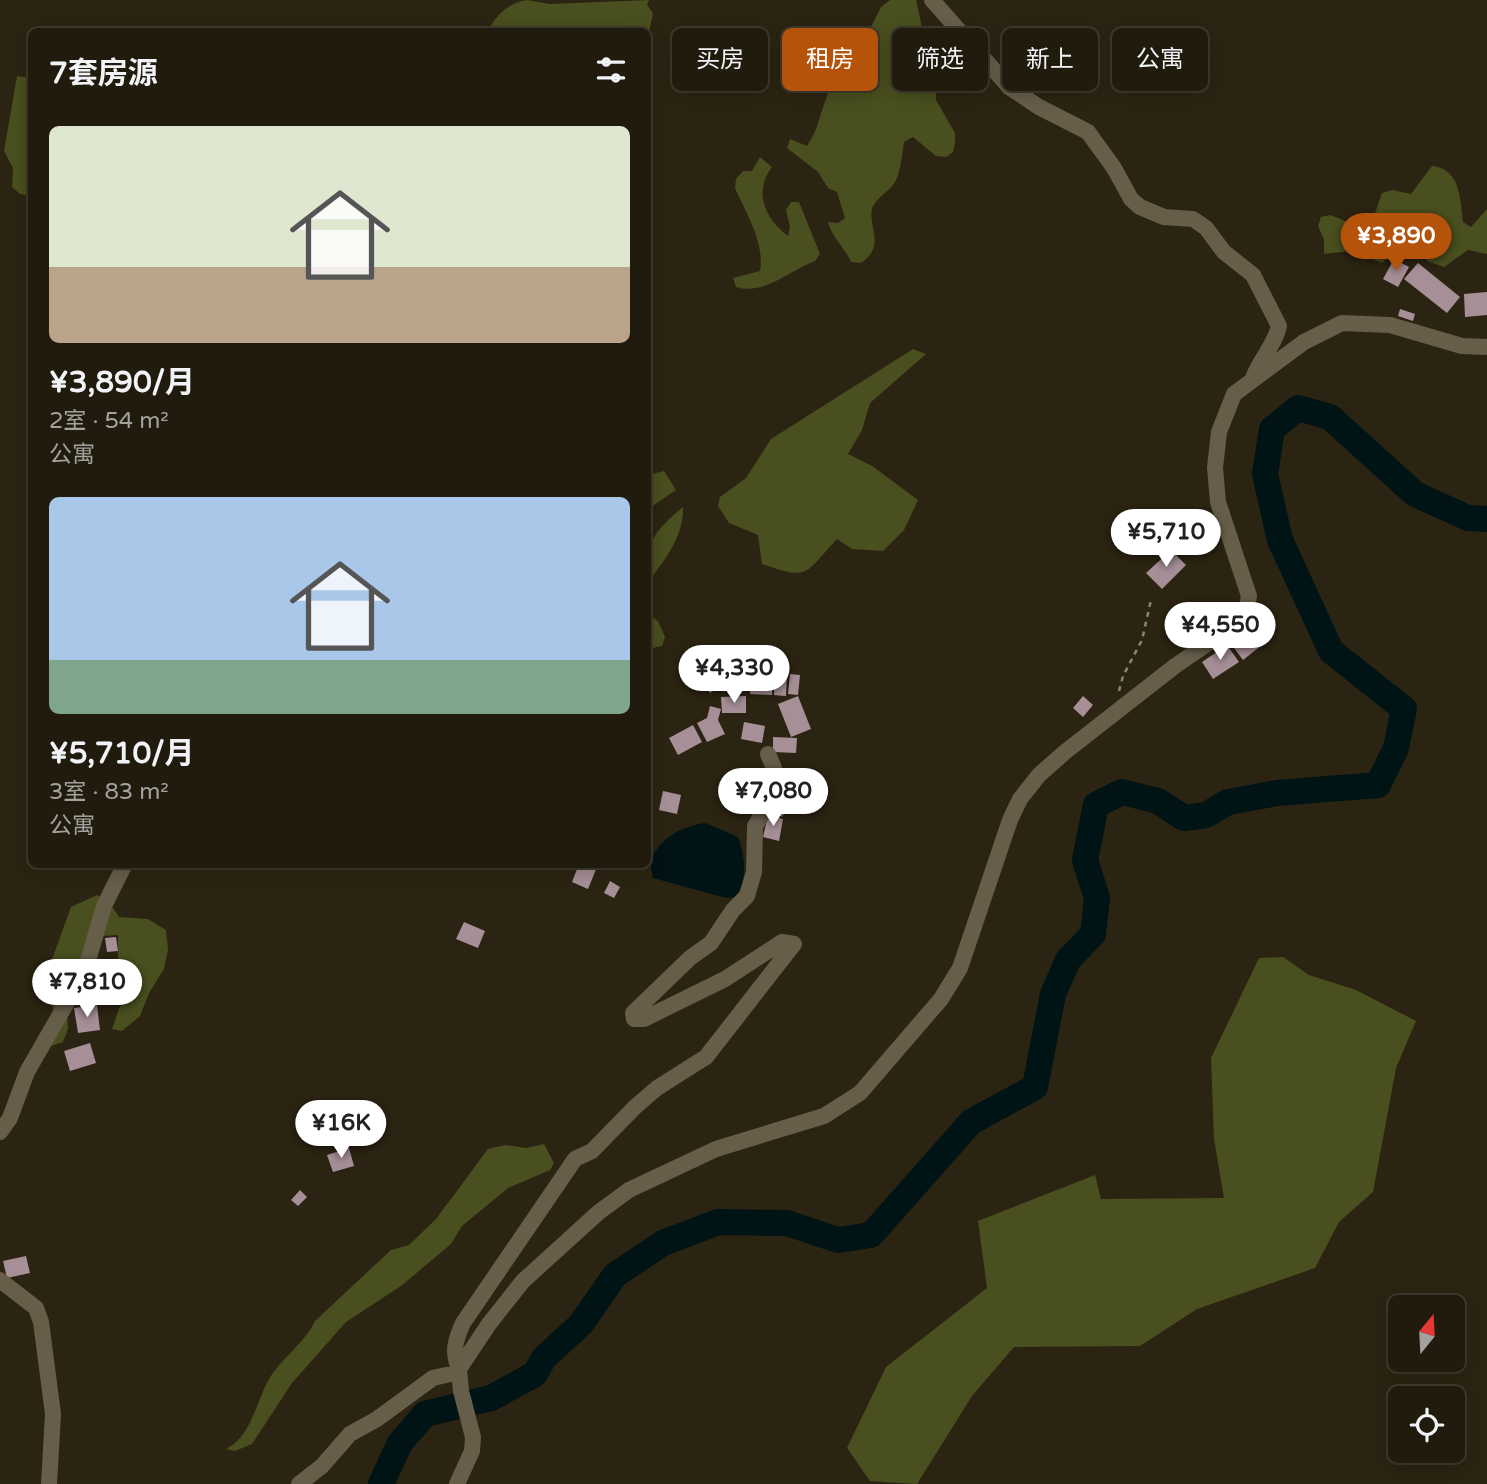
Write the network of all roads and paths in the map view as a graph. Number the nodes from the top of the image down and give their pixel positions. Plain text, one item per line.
1 (932, 0) edge
2 (1487, 347) edge
3 (1252, 380) junction
4 (1151, 600) dead end
5 (1116, 713) junction
6 (768, 754) dead end
7 (123, 868) edge
8 (0, 1132) edge
9 (0, 1280) edge
10 (459, 1370) junction
11 (49, 1484) edge
12 (299, 1484) edge
13 (457, 1484) edge

1 - 3 street
2 - 3 street
3 - 5 street
4 - 5 path
5 - 10 street
6 - 10 street
7 - 8 street
9 - 11 street
10 - 12 street
10 - 13 street

